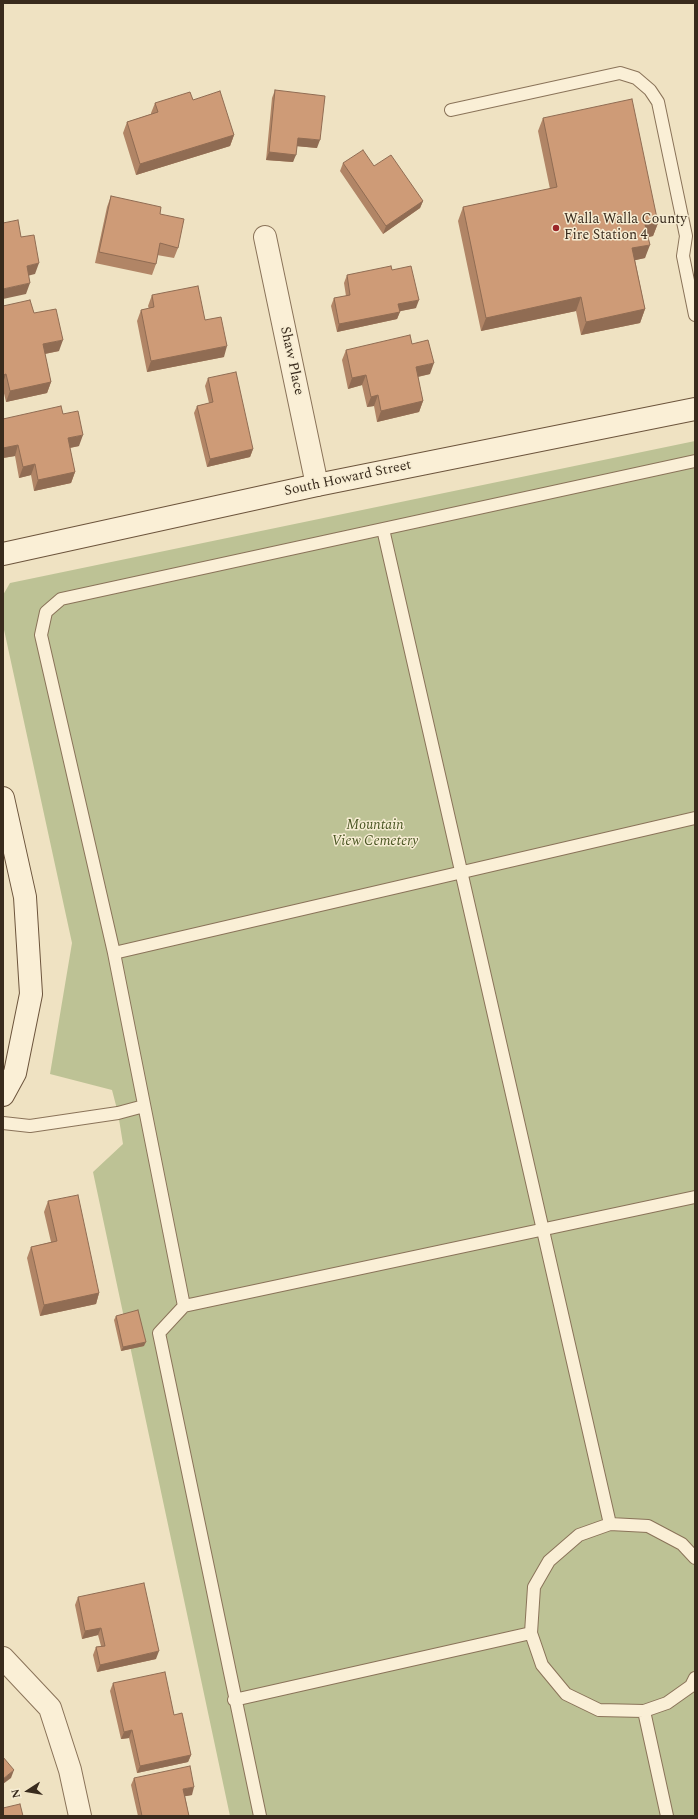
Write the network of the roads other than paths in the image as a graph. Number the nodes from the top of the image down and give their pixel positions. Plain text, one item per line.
1 (451, 110) dead end
2 (265, 237) dead end
3 (695, 315) edge
4 (695, 409) edge
5 (695, 461) edge
6 (317, 485) junction
7 (383, 529) junction
8 (3, 554) edge
9 (4, 807) edge
10 (695, 818) edge
11 (461, 872) junction
12 (114, 953) junction
13 (3, 1095) edge
14 (144, 1106) junction
15 (3, 1123) edge
16 (695, 1197) edge
17 (542, 1230) junction
18 (184, 1306) junction
19 (610, 1524) junction
20 (695, 1558) edge
21 (531, 1633) junction
22 (3, 1658) edge
23 (695, 1678) edge
24 (234, 1700) junction
25 (644, 1711) junction
26 (80, 1816) edge
27 (260, 1816) edge
28 (668, 1816) edge

1 - 3 lane
2 - 6 main road, Shaw Place
4 - 6 main road, South Howard Street
5 - 7 lane
6 - 8 main road, South Howard Street
7 - 11 lane
7 - 12 lane
9 - 13 main road
10 - 11 lane
11 - 12 lane
11 - 17 lane
12 - 14 lane
14 - 15 lane
14 - 18 lane
16 - 17 lane
17 - 18 lane
17 - 19 lane
18 - 24 lane
19 - 20 lane
19 - 21 lane
21 - 24 lane
21 - 25 lane
22 - 26 main road
23 - 25 lane
24 - 27 lane
25 - 28 lane

